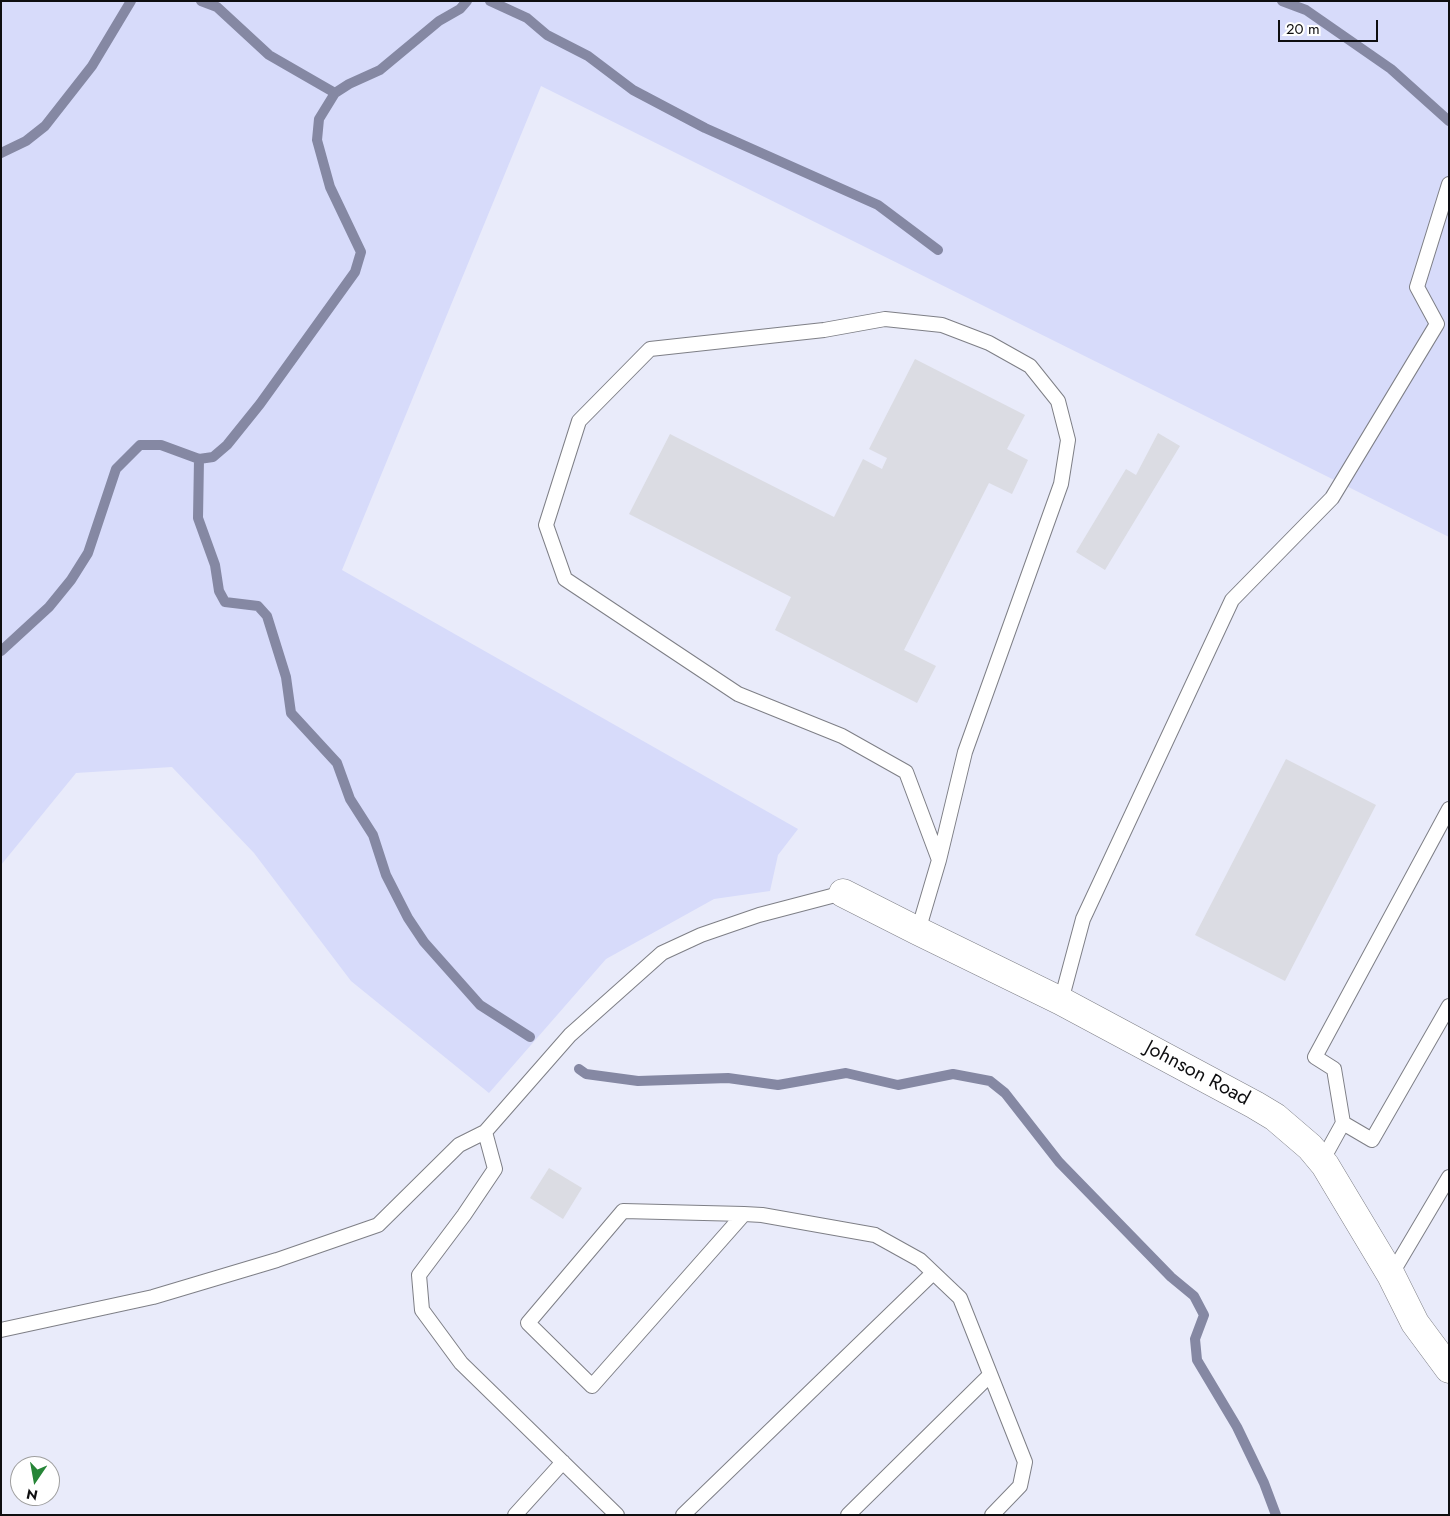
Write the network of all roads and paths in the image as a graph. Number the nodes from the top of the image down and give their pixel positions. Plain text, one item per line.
1 (1449, 184) edge
2 (1443, 325) edge
3 (1449, 809) edge
4 (939, 860) junction
5 (843, 893) joint
6 (918, 931) junction
7 (1061, 1001) junction
8 (1449, 1006) edge
9 (1343, 1123) junction
10 (485, 1132) junction
11 (1322, 1161) junction
12 (1449, 1177) edge
13 (744, 1214) junction
14 (933, 1273) junction
15 (1391, 1275) junction
16 (1, 1330) edge
17 (1449, 1369) edge
18 (990, 1375) junction
19 (563, 1462) junction
20 (515, 1515) edge
21 (618, 1515) edge
22 (683, 1515) edge
23 (848, 1515) edge
24 (992, 1515) edge

1 - 2 lane
2 - 7 lane
3 - 9 lane
4 - 4 lane
4 - 6 lane
5 - 6 street, Johnson Road
5 - 10 lane
6 - 7 street, Johnson Road
7 - 11 street, Johnson Road
8 - 9 lane
9 - 11 lane
10 - 16 lane
10 - 19 lane
11 - 15 street, Johnson Road
12 - 15 lane
13 - 13 lane
13 - 14 lane
14 - 18 lane
14 - 22 lane
15 - 17 street, Johnson Road
18 - 23 lane
18 - 24 lane
19 - 20 lane
19 - 21 lane

